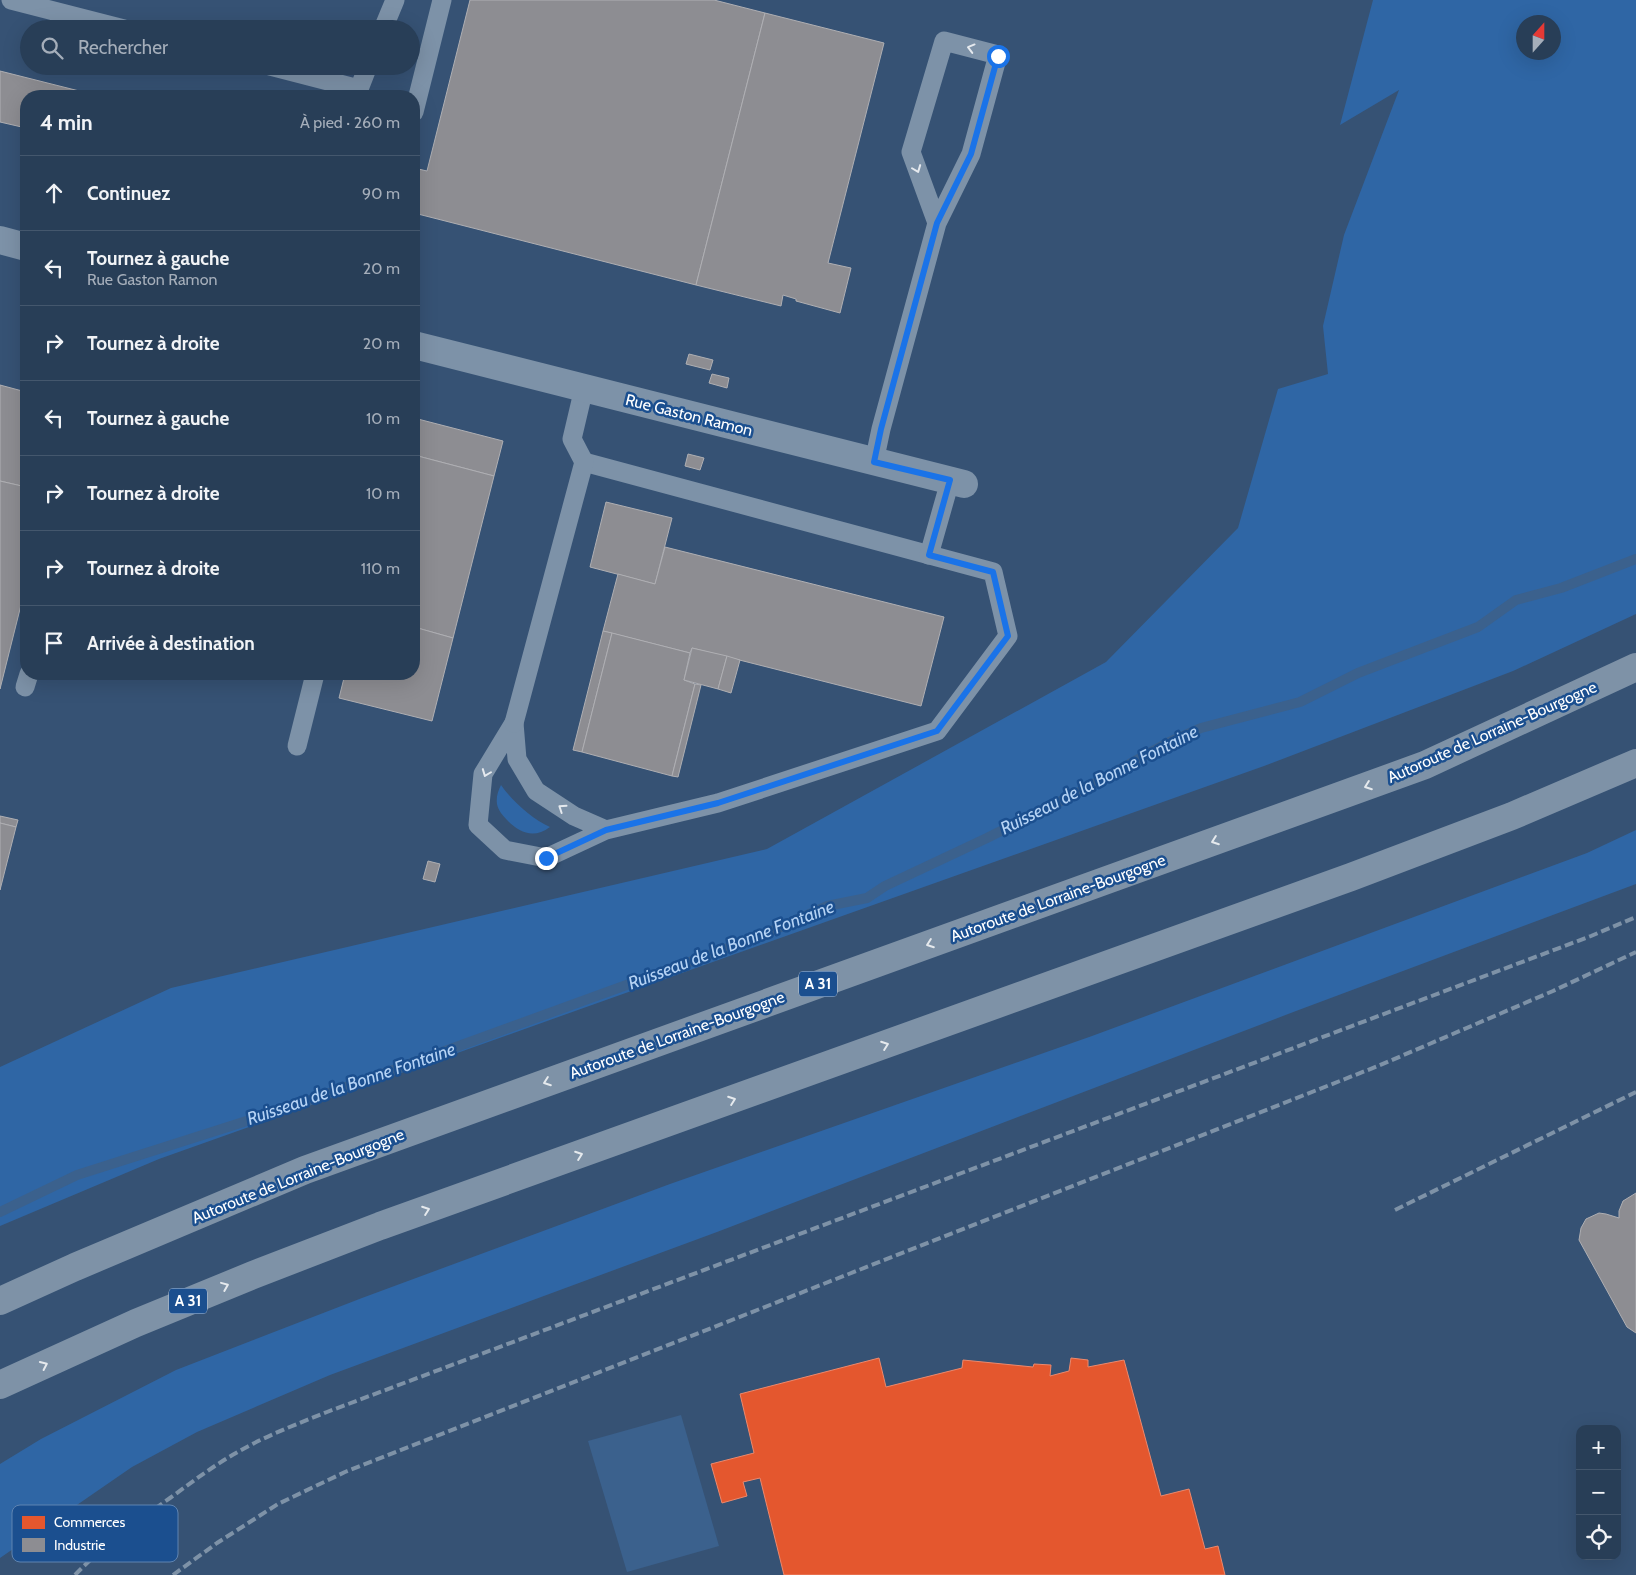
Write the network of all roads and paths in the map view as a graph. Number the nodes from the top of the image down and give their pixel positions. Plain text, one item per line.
1 (11, 0) edge
2 (395, 0) edge
3 (442, 0) edge
4 (89, 20) edge
5 (387, 20) edge
6 (305, 75) edge
7 (364, 75) edge
8 (420, 90) edge
9 (937, 223) junction
10 (0, 240) edge
11 (20, 245) edge
12 (420, 347) edge
13 (584, 388) junction
14 (584, 462) junction
15 (874, 462) junction
16 (957, 482) joint
17 (929, 555) junction
18 (1636, 667) edge
19 (313, 680) edge
20 (514, 723) junction
21 (297, 746) dead end
22 (1636, 763) edge
23 (606, 830) junction
24 (0, 1301) edge
25 (0, 1385) edge

1 - 4 lane
2 - 5 lane
3 - 8 lane
6 - 7 lane
9 -> 9 lane
9 - 15 lane
10 - 11 street
12 - 13 street, Rue Gaston Ramon
13 - 14 lane
13 - 15 street, Rue Gaston Ramon
14 - 17 lane
14 - 20 lane
15 - 16 street, Rue Gaston Ramon
16 - 17 lane
17 - 23 lane
18 -> 24 highway, Autoroute de Lorraine-Bourgogne / A 31
19 - 21 lane
23 -> 20 lane
20 -> 23 lane
25 -> 22 highway, A 31

